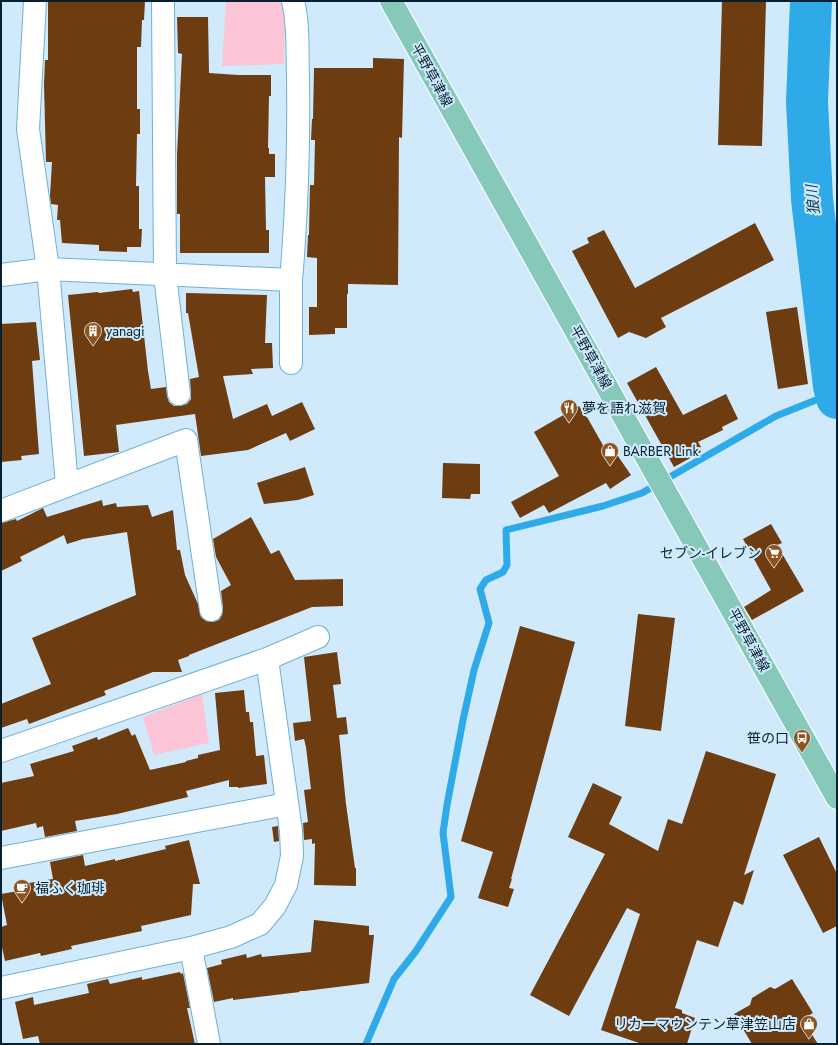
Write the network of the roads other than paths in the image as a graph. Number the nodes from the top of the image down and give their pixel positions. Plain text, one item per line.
1 (35, 1) edge
2 (163, 1) edge
3 (293, 1) edge
4 (391, 1) edge
5 (48, 269) junction
6 (1, 275) edge
7 (165, 275) junction
8 (291, 280) junction
9 (291, 363) dead end
10 (179, 394) dead end
11 (67, 485) junction
12 (1, 511) edge
13 (211, 610) dead end
14 (318, 637) dead end
15 (267, 659) junction
16 (1, 751) edge
17 (837, 798) edge
18 (287, 804) junction
19 (1, 858) edge
20 (191, 948) junction
21 (1, 988) edge
22 (209, 1044) edge

1 - 5 street
2 - 7 street
3 - 8 street
4 - 17 main road, 平野草津線
5 - 6 street
5 - 7 street
5 - 11 street
7 - 8 street
7 - 10 street
8 - 9 street
11 - 12 street
11 - 13 street
14 - 15 street
15 - 16 street
15 - 18 street
18 - 19 street
18 - 20 street
20 - 21 street
20 - 22 street

